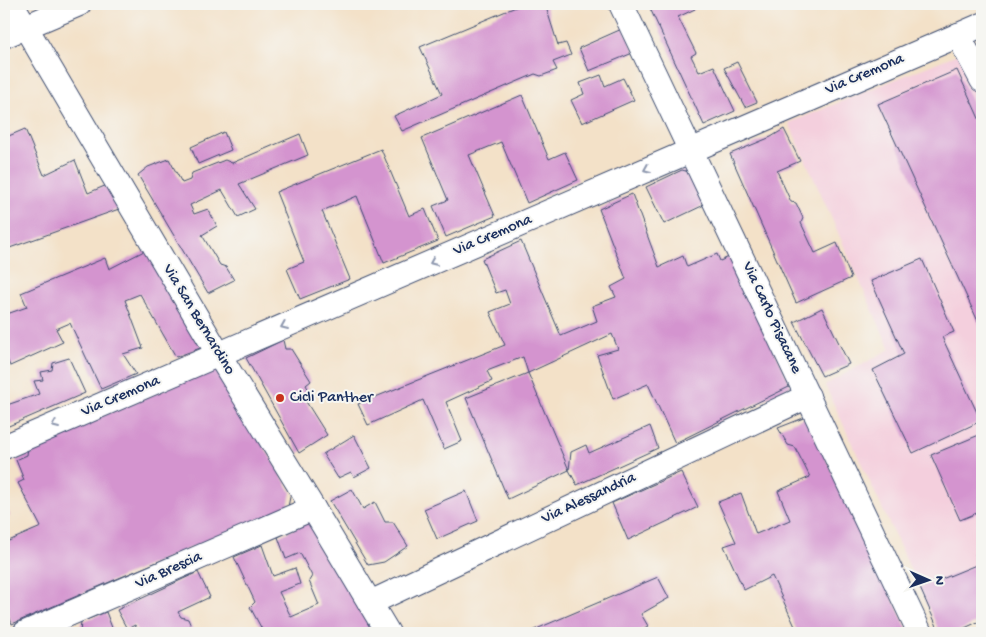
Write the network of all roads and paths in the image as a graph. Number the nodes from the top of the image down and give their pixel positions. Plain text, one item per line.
1 (12, 4) edge
2 (79, 4) edge
3 (622, 4) edge
4 (982, 24) edge
5 (25, 27) junction
6 (958, 35) junction
7 (4, 36) edge
8 (982, 80) edge
9 (692, 150) junction
10 (218, 355) junction
11 (808, 396) junction
12 (4, 447) edge
13 (313, 508) junction
14 (370, 603) junction
15 (25, 633) edge
16 (388, 633) edge
17 (920, 633) edge

1 - 5 street, Via San Bernardino
2 - 5 street
3 - 9 street, Via Carlo Pisacane
4 - 6 street, Via Cremona
5 - 7 street
5 - 10 street, Via San Bernardino
6 - 8 street
6 - 9 street, Via Cremona
9 -> 10 street, Via Cremona
9 - 11 street, Via Carlo Pisacane
10 -> 12 street, Via Cremona
10 - 13 street, Via San Bernardino
11 - 14 street, Via Alessandria
11 - 17 street, Via Carlo Pisacane
13 - 14 street, Via San Bernardino
13 - 15 street, Via Brescia
14 - 16 street, Via San Bernardino

